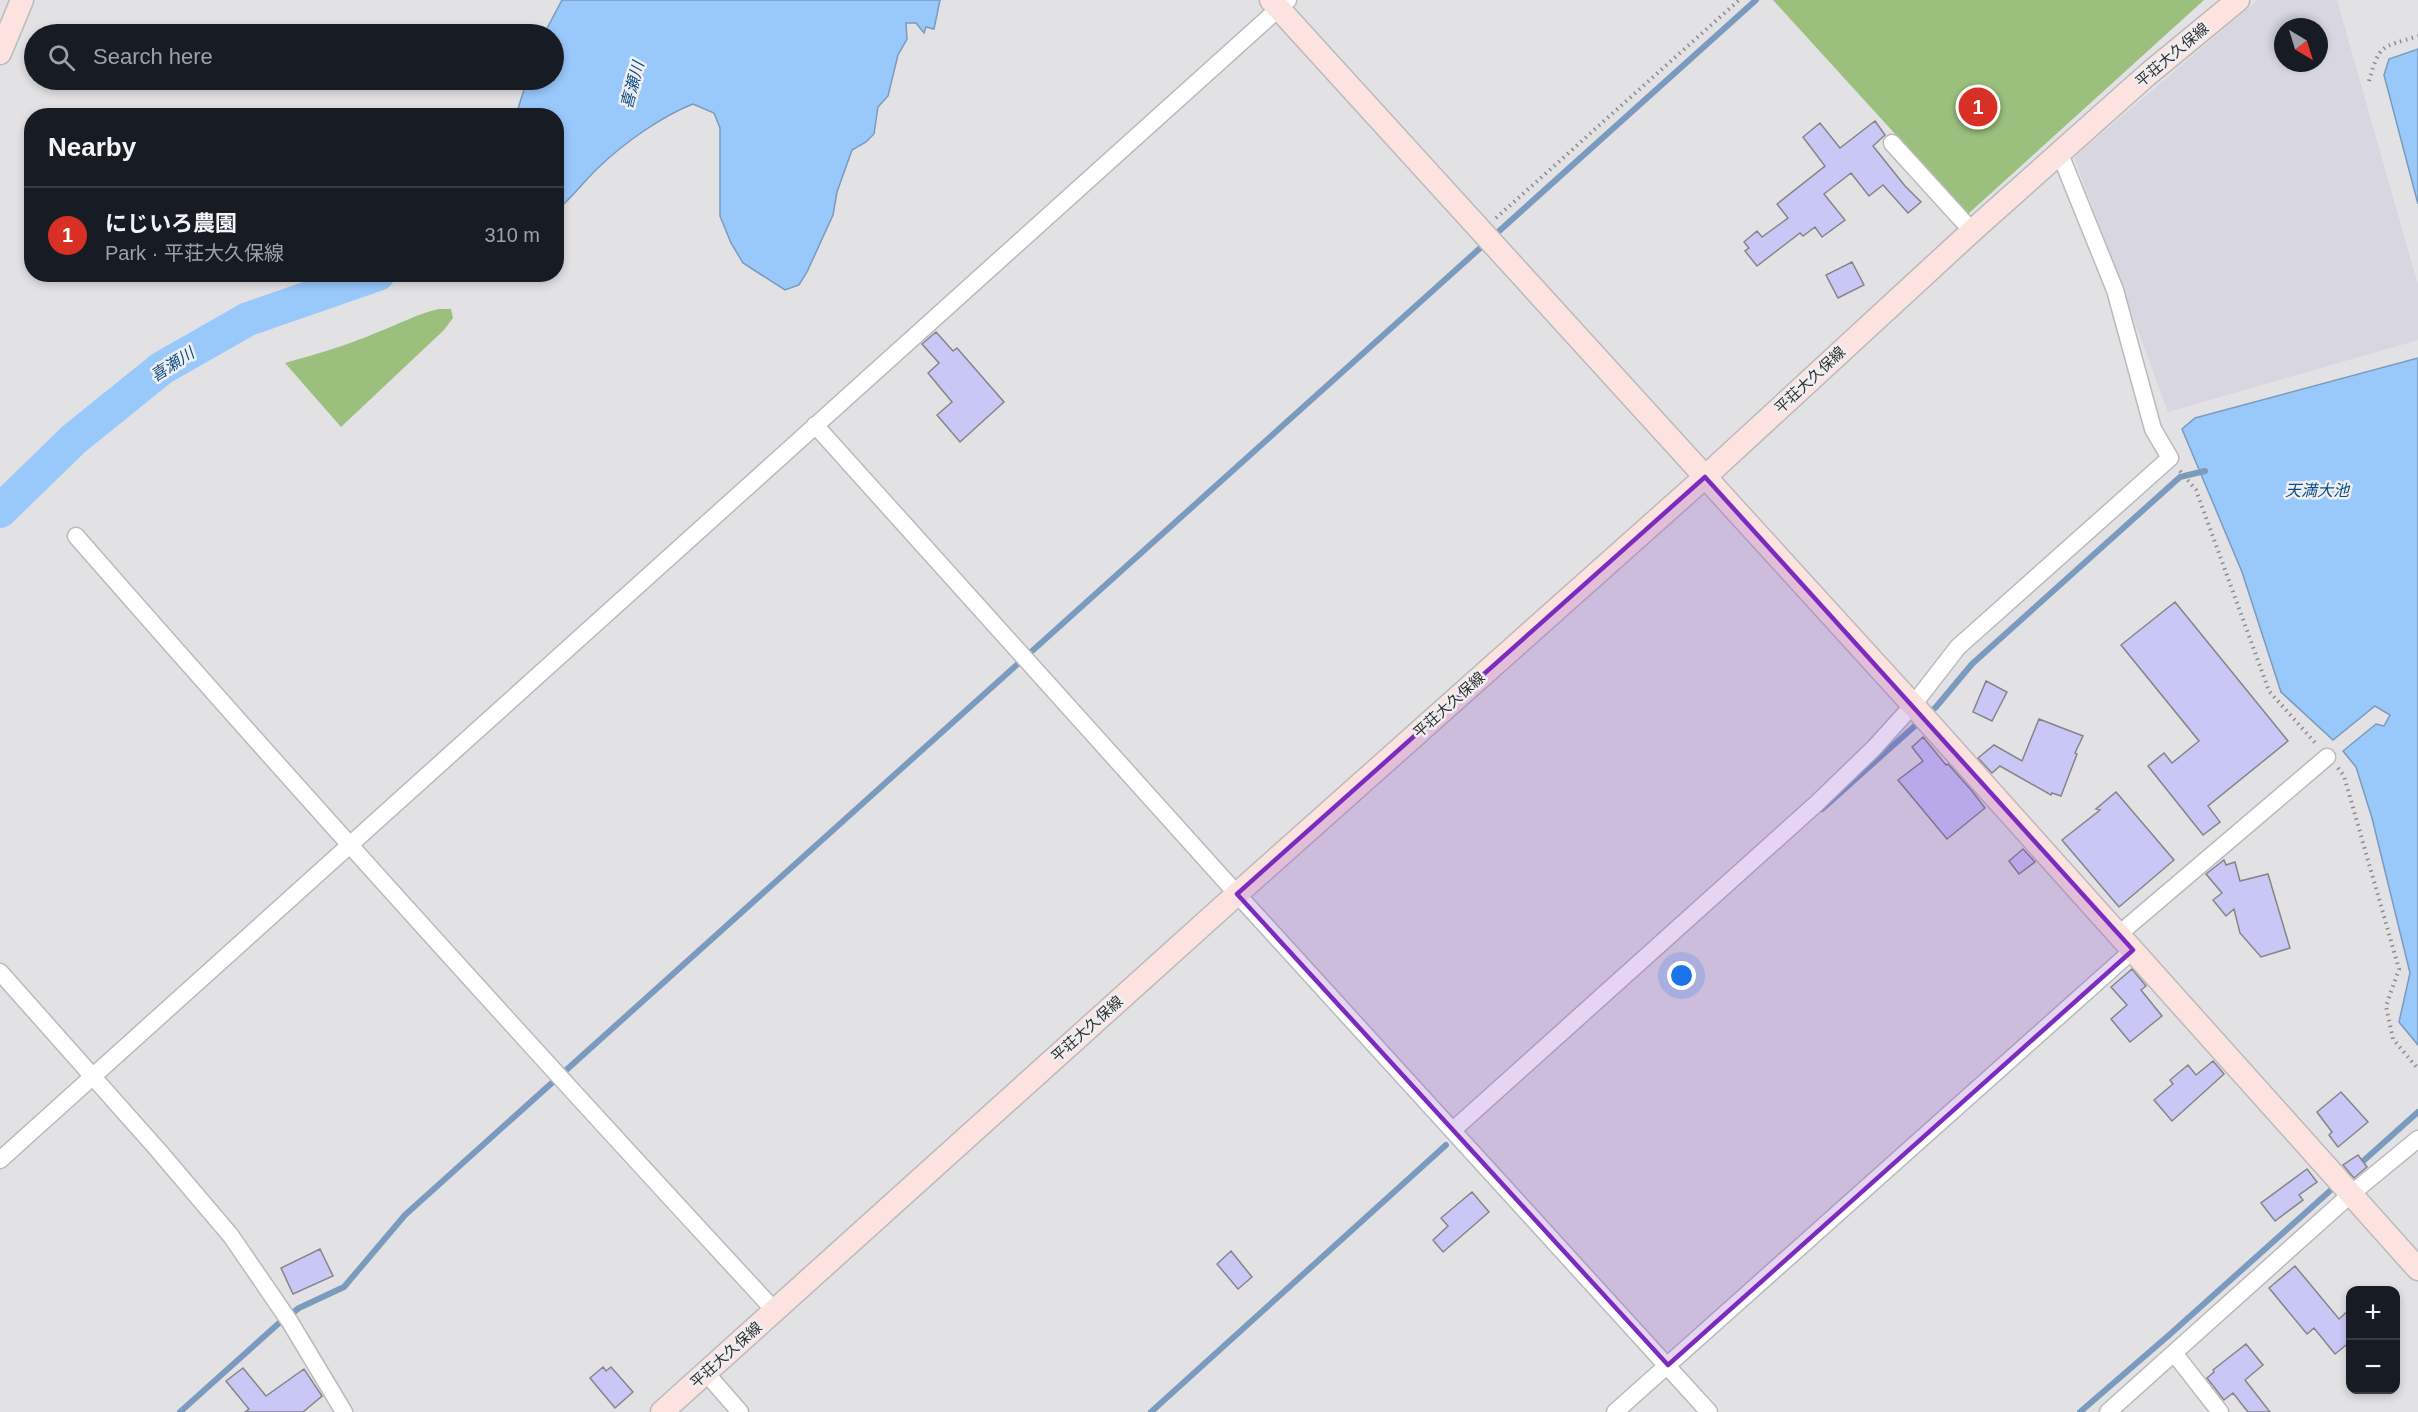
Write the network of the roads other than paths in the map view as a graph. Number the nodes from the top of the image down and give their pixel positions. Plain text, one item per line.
1 (22, 0) edge
2 (2238, 0) edge
3 (1279, 3) edge
4 (0, 53) edge
5 (1892, 143) dead end
6 (2060, 154) junction
7 (1972, 231) junction
8 (815, 425) junction
9 (1705, 477) junction
10 (76, 536) dead end
11 (1913, 705) junction
12 (2327, 757) dead end
13 (349, 844) junction
14 (1237, 894) junction
15 (2126, 942) junction
16 (0, 972) edge
17 (93, 1076) junction
18 (1453, 1130) junction
19 (2418, 1139) edge
20 (0, 1160) edge
21 (2351, 1194) junction
22 (2418, 1269) edge
23 (775, 1311) junction
24 (2174, 1353) junction
25 (1668, 1365) junction
26 (706, 1373) junction
27 (345, 1412) edge
28 (662, 1412) edge
29 (740, 1412) edge
30 (1615, 1412) edge
31 (1709, 1412) edge
32 (2108, 1412) edge
33 (2220, 1412) edge

1 - 4 main road
2 - 6 main road, 平荘大久保線
3 - 8 street
3 - 9 main road
5 - 7 street
6 - 7 main road, 平荘大久保線
6 - 11 street
7 - 9 main road, 平荘大久保線
8 - 13 street
8 - 14 street
9 - 11 main road
9 - 14 main road, 平荘大久保線
10 - 13 street
11 - 15 main road
11 - 18 street
12 - 15 street
13 - 17 street
13 - 23 street
14 - 18 street
14 - 23 main road, 平荘大久保線
15 - 21 main road
15 - 25 street
16 - 17 street
17 - 20 street
17 - 27 street
18 - 25 street
19 - 21 street
21 - 22 main road
21 - 24 street
23 - 26 main road, 平荘大久保線
24 - 32 street
24 - 33 street
25 - 30 street
25 - 31 street
26 - 28 main road, 平荘大久保線
26 - 29 street

